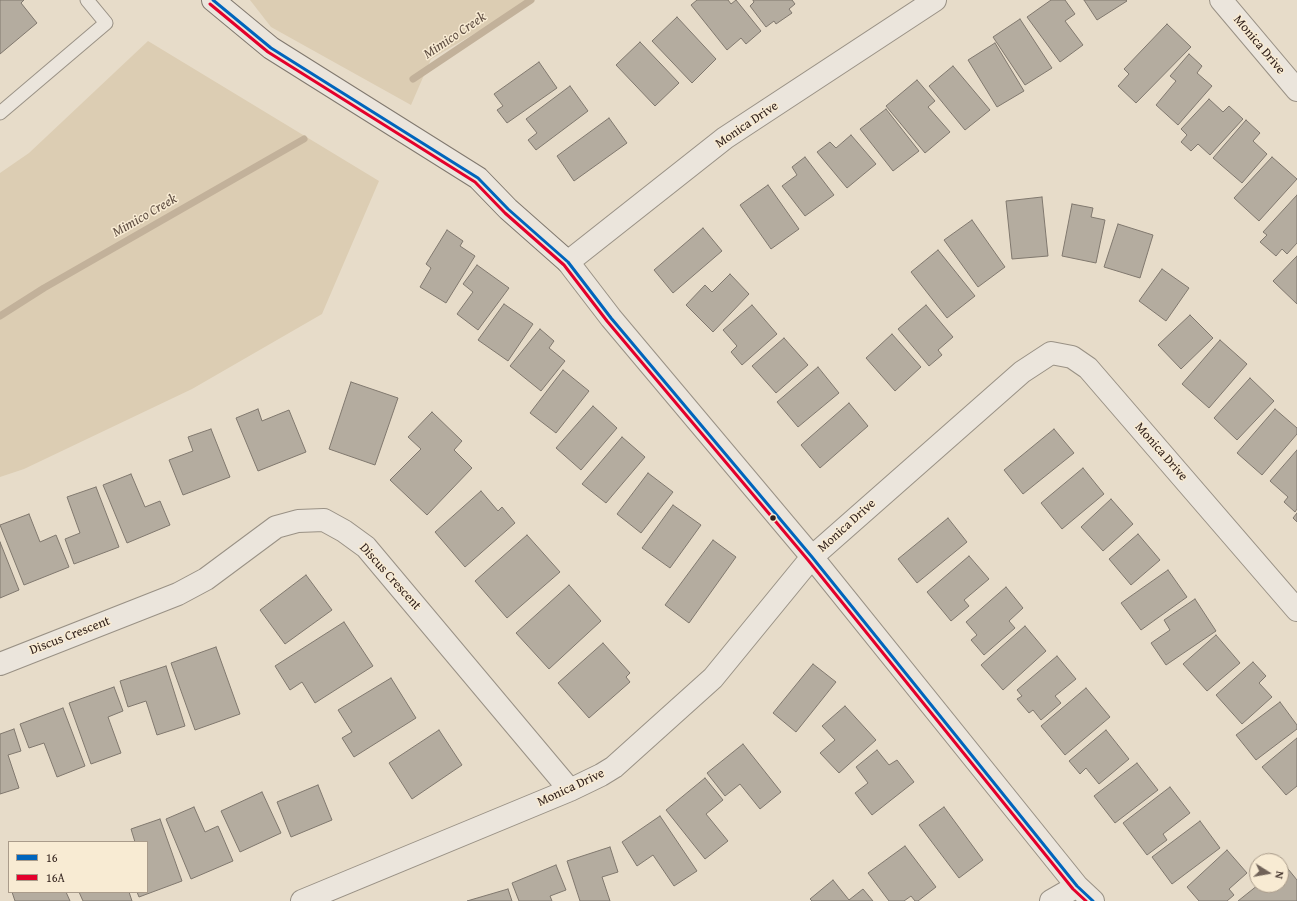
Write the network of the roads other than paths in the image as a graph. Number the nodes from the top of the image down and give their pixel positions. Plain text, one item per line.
1 (87, 0) edge
2 (213, 0) edge
3 (935, 0) edge
4 (1222, 0) edge
5 (1297, 90) edge
6 (0, 113) edge
7 (568, 262) junction
8 (812, 557) junction
9 (1297, 610) edge
10 (0, 664) edge
11 (570, 790) junction
12 (1077, 886) junction
13 (302, 901) edge
14 (1051, 901) edge
15 (1093, 901) edge

1 - 6 lane
2 - 7 street
3 - 7 street, Monica Drive
4 - 5 street, Monica Drive
7 - 8 street
8 - 9 street, Monica Drive
8 - 11 street, Monica Drive
8 - 12 street
10 - 11 street, Discus Crescent
11 - 13 street, Monica Drive
12 - 14 street
12 - 15 street

